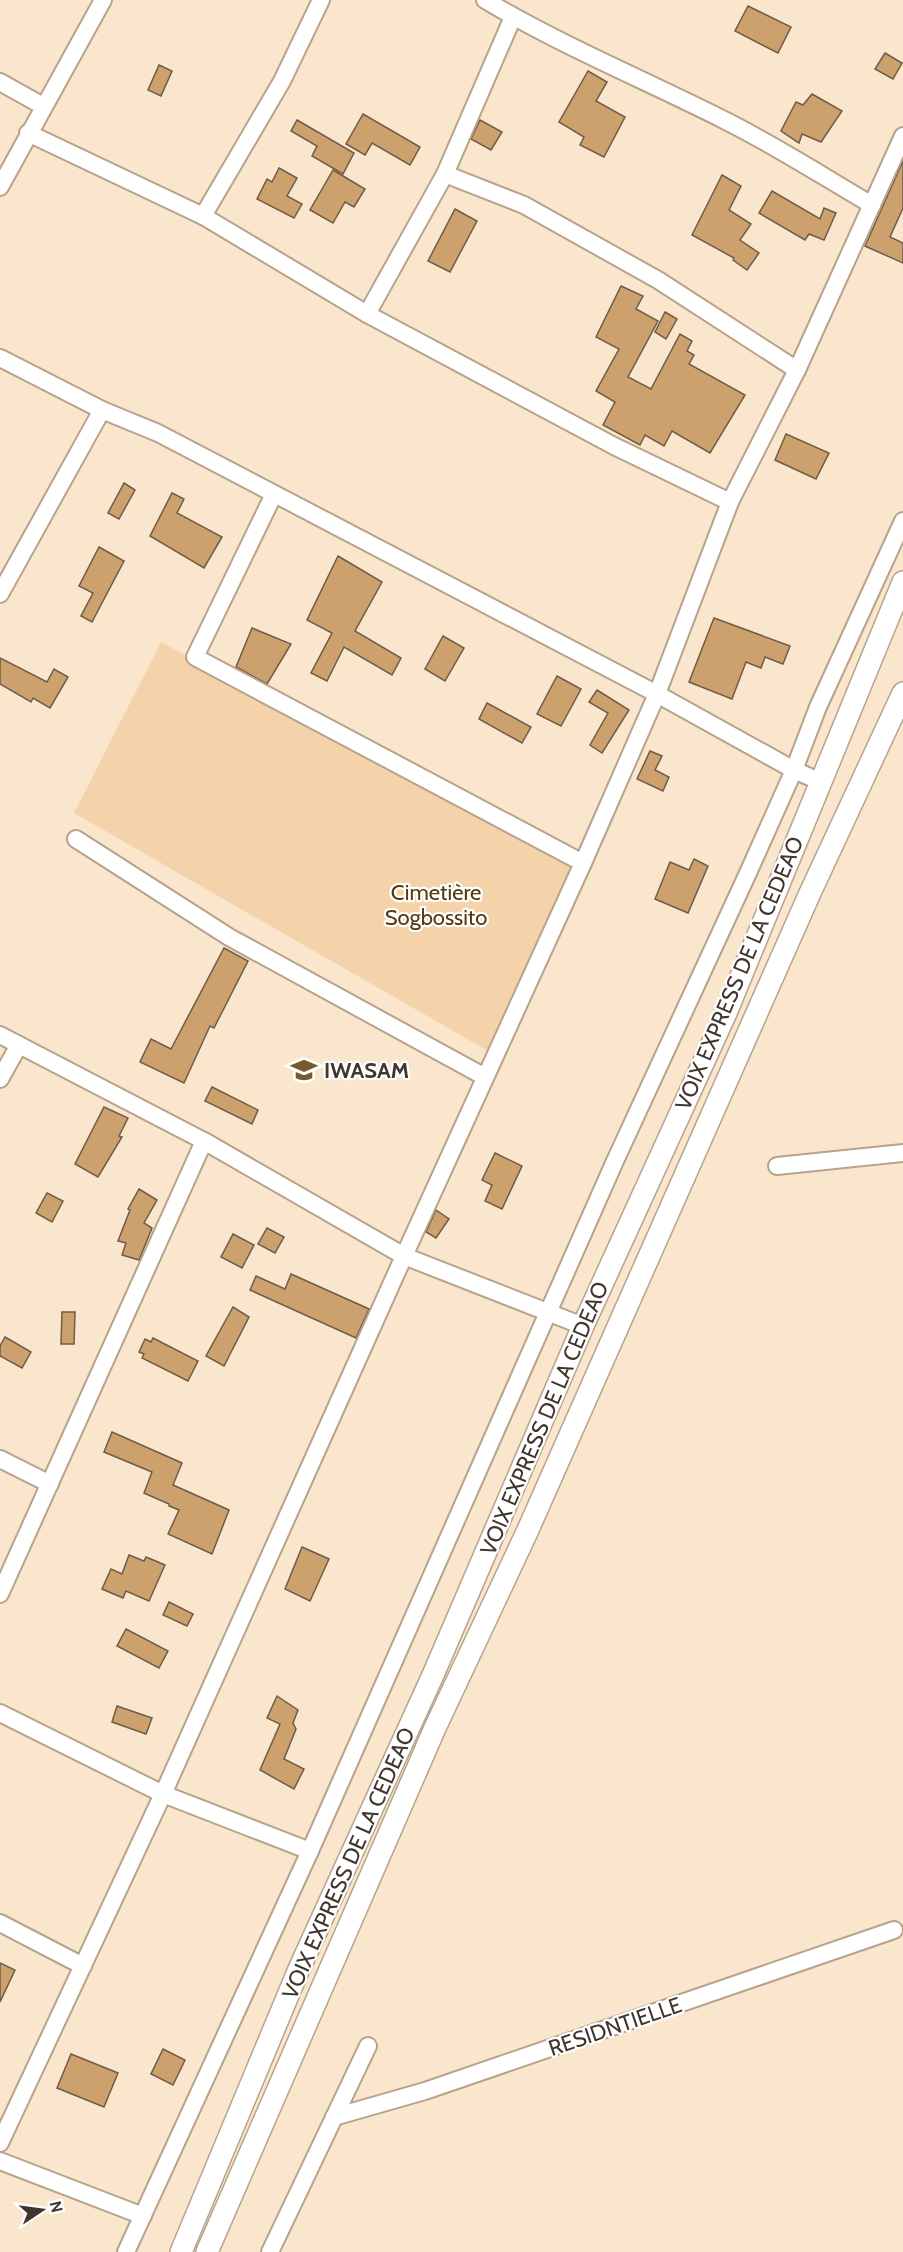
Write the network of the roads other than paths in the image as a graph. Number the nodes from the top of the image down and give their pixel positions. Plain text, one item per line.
1 (103, 0) edge
2 (321, 0) edge
3 (485, 0) edge
4 (513, 17) junction
5 (0, 82) edge
6 (44, 106) junction
7 (28, 134) junction
8 (903, 136) edge
9 (446, 174) junction
10 (0, 187) edge
11 (872, 205) junction
12 (203, 216) junction
13 (367, 314) junction
14 (0, 358) edge
15 (797, 370) junction
16 (102, 410) junction
17 (274, 494) junction
18 (730, 502) junction
19 (903, 520) edge
20 (903, 582) edge
21 (0, 594) edge
22 (903, 693) edge
23 (657, 694) junction
24 (794, 770) junction
25 (821, 782) junction
26 (76, 839) dead end
27 (583, 863) junction
28 (0, 1035) edge
29 (20, 1046) junction
30 (485, 1077) junction
31 (0, 1079) edge
32 (204, 1141) junction
33 (903, 1153) edge
34 (777, 1166) dead end
35 (648, 1181) junction
36 (677, 1195) junction
37 (404, 1256) junction
38 (549, 1312) junction
39 (582, 1326) junction
40 (0, 1459) edge
41 (50, 1484) junction
42 (0, 1594) edge
43 (0, 1713) edge
44 (163, 1794) junction
45 (310, 1851) junction
46 (0, 1923) edge
47 (894, 1930) dead end
48 (83, 1966) junction
49 (368, 2046) dead end
50 (252, 2085) junction
51 (276, 2095) junction
52 (334, 2117) junction
53 (0, 2142) edge
54 (0, 2161) edge
55 (142, 2217) junction
56 (126, 2252) edge
57 (181, 2252) edge
58 (207, 2252) edge
59 (270, 2252) edge

1 - 6 street
2 - 12 street
3 - 4 street
4 - 9 street
4 - 11 street
5 - 6 street
6 - 7 street
7 - 10 street
7 - 12 street
8 - 11 street
9 - 13 street
9 - 15 street
11 - 15 street
12 - 13 street
13 - 18 street
14 - 16 street
15 - 18 street
16 - 17 street
16 - 21 street
17 - 23 street
17 - 27 street
18 - 23 street
19 - 24 street
20 - 25 main road, VOIX EXPRESS DE LA CEDEAO
22 - 36 main road
23 - 24 street
23 - 27 street
24 - 25 street
24 - 38 street
25 - 35 main road, VOIX EXPRESS DE LA CEDEAO
26 - 30 street
27 - 30 street
28 - 29 street
29 - 31 street
29 - 32 street
30 - 37 street
32 - 37 street
32 - 41 street
33 - 34 street
35 - 36 main road
35 - 39 main road, VOIX EXPRESS DE LA CEDEAO
36 - 51 main road
37 - 38 street
37 - 44 street
38 - 39 street
38 - 45 street
39 - 50 main road, VOIX EXPRESS DE LA CEDEAO
40 - 41 street
41 - 42 street
43 - 44 street
44 - 45 street
44 - 48 street
45 - 55 street
46 - 48 street
47 - 52 street, RESIDNTIELLE
48 - 53 street
49 - 52 street
50 - 51 main road
50 - 57 main road, VOIX EXPRESS DE LA CEDEAO
51 - 58 main road
52 - 59 street
54 - 55 street
55 - 56 street

